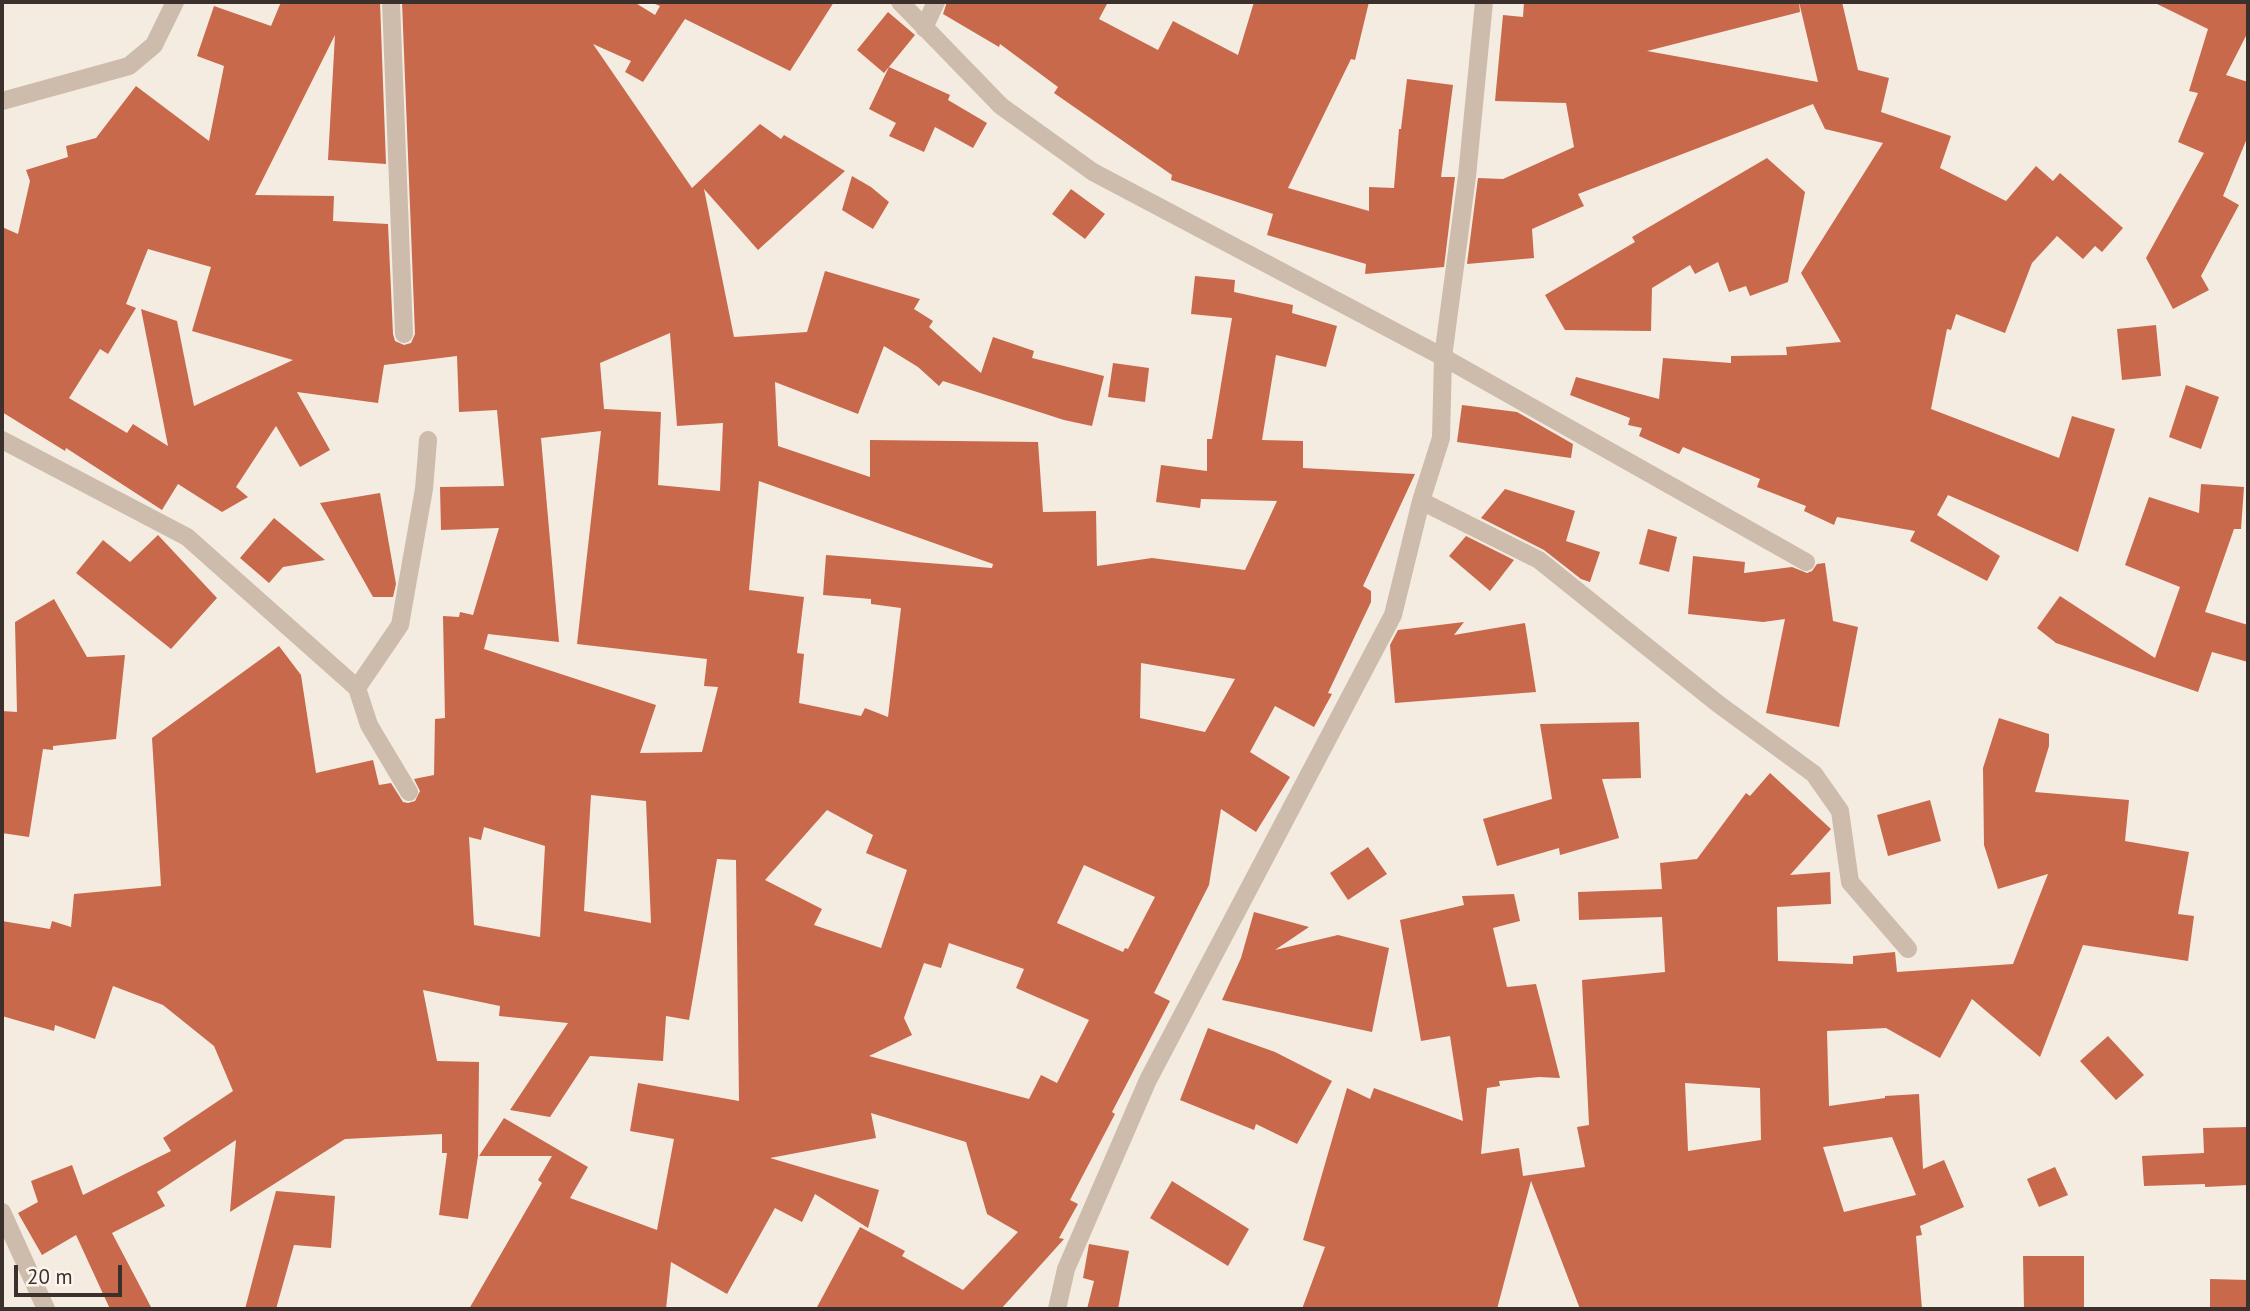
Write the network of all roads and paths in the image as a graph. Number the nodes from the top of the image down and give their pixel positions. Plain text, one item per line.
1 (175, 2) edge
2 (391, 2) edge
3 (900, 2) edge
4 (936, 2) edge
5 (1484, 2) edge
6 (924, 28) junction
7 (2, 101) edge
8 (404, 334) dead end
9 (1443, 357) junction
10 (2, 440) edge
11 (428, 440) dead end
12 (1421, 501) junction
13 (1806, 562) dead end
14 (357, 688) junction
15 (409, 792) dead end
16 (1908, 948) dead end
17 (2, 1212) edge
18 (47, 1309) edge
19 (1058, 1309) edge

1 - 7 street
2 - 8 street
3 - 6 street
4 - 6 street
5 - 9 street
6 - 9 street
9 - 12 street
9 - 13 street
10 - 14 street
11 - 14 street
12 - 16 street
12 - 19 street
14 - 15 street
17 - 18 street

